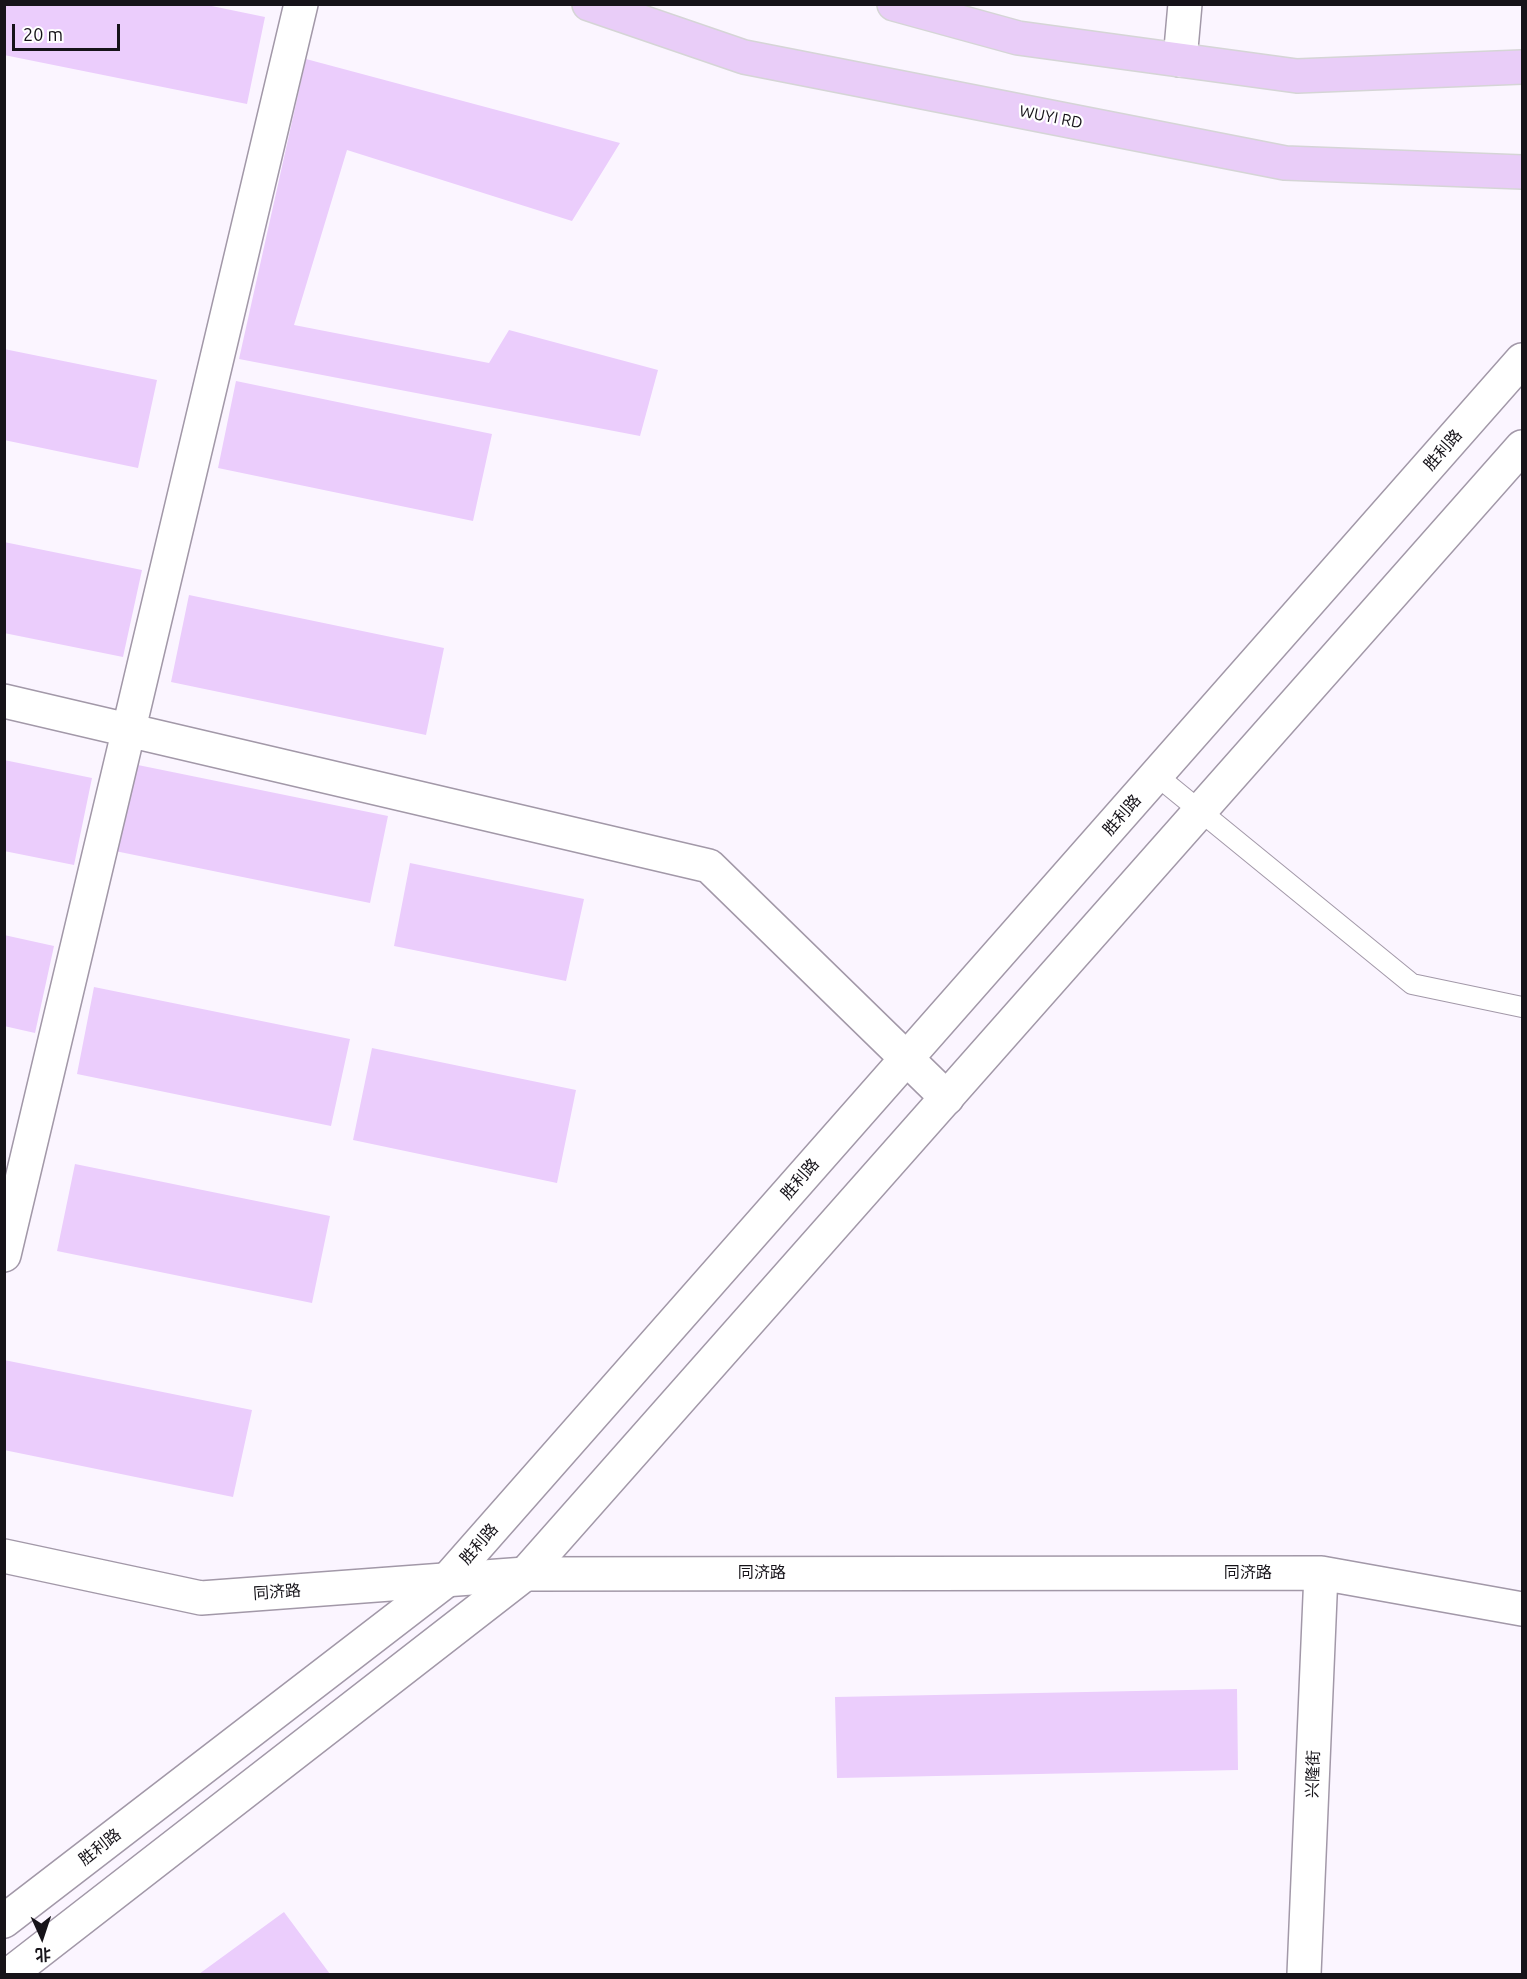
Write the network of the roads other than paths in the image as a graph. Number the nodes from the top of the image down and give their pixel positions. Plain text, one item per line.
1 (301, 4) edge
2 (589, 4) edge
3 (894, 4) edge
4 (1185, 4) edge
5 (1180, 60) junction
6 (1522, 67) edge
7 (1522, 172) edge
8 (1522, 360) edge
9 (1522, 447) edge
10 (4, 701) edge
11 (129, 731) junction
12 (1156, 775) junction
13 (1201, 811) junction
14 (1522, 1006) edge
15 (906, 1059) junction
16 (947, 1098) junction
17 (4, 1255) edge
18 (4, 1556) edge
19 (1321, 1573) junction
20 (525, 1574) junction
21 (447, 1580) junction
22 (1522, 1610) edge
23 (4, 1921) edge
24 (10, 1974) edge
25 (1304, 1974) edge

1 - 11 street
2 - 7 main road, WUYI RD
3 - 5 main road
4 - 5 street
5 - 6 main road
8 - 12 street, 胜利路
9 - 13 street
10 - 11 street
11 - 15 street
11 - 17 street
12 - 13 lane
12 - 15 street, 胜利路
13 - 14 lane
13 - 16 street
15 - 16 street
15 - 21 street, 胜利路
16 - 20 street
18 - 21 street, 同济路
19 - 20 street, 同济路
19 - 22 street, 同济路
19 - 25 street, 兴隆街
20 - 21 street, 同济路
20 - 24 street
21 - 23 street, 胜利路

